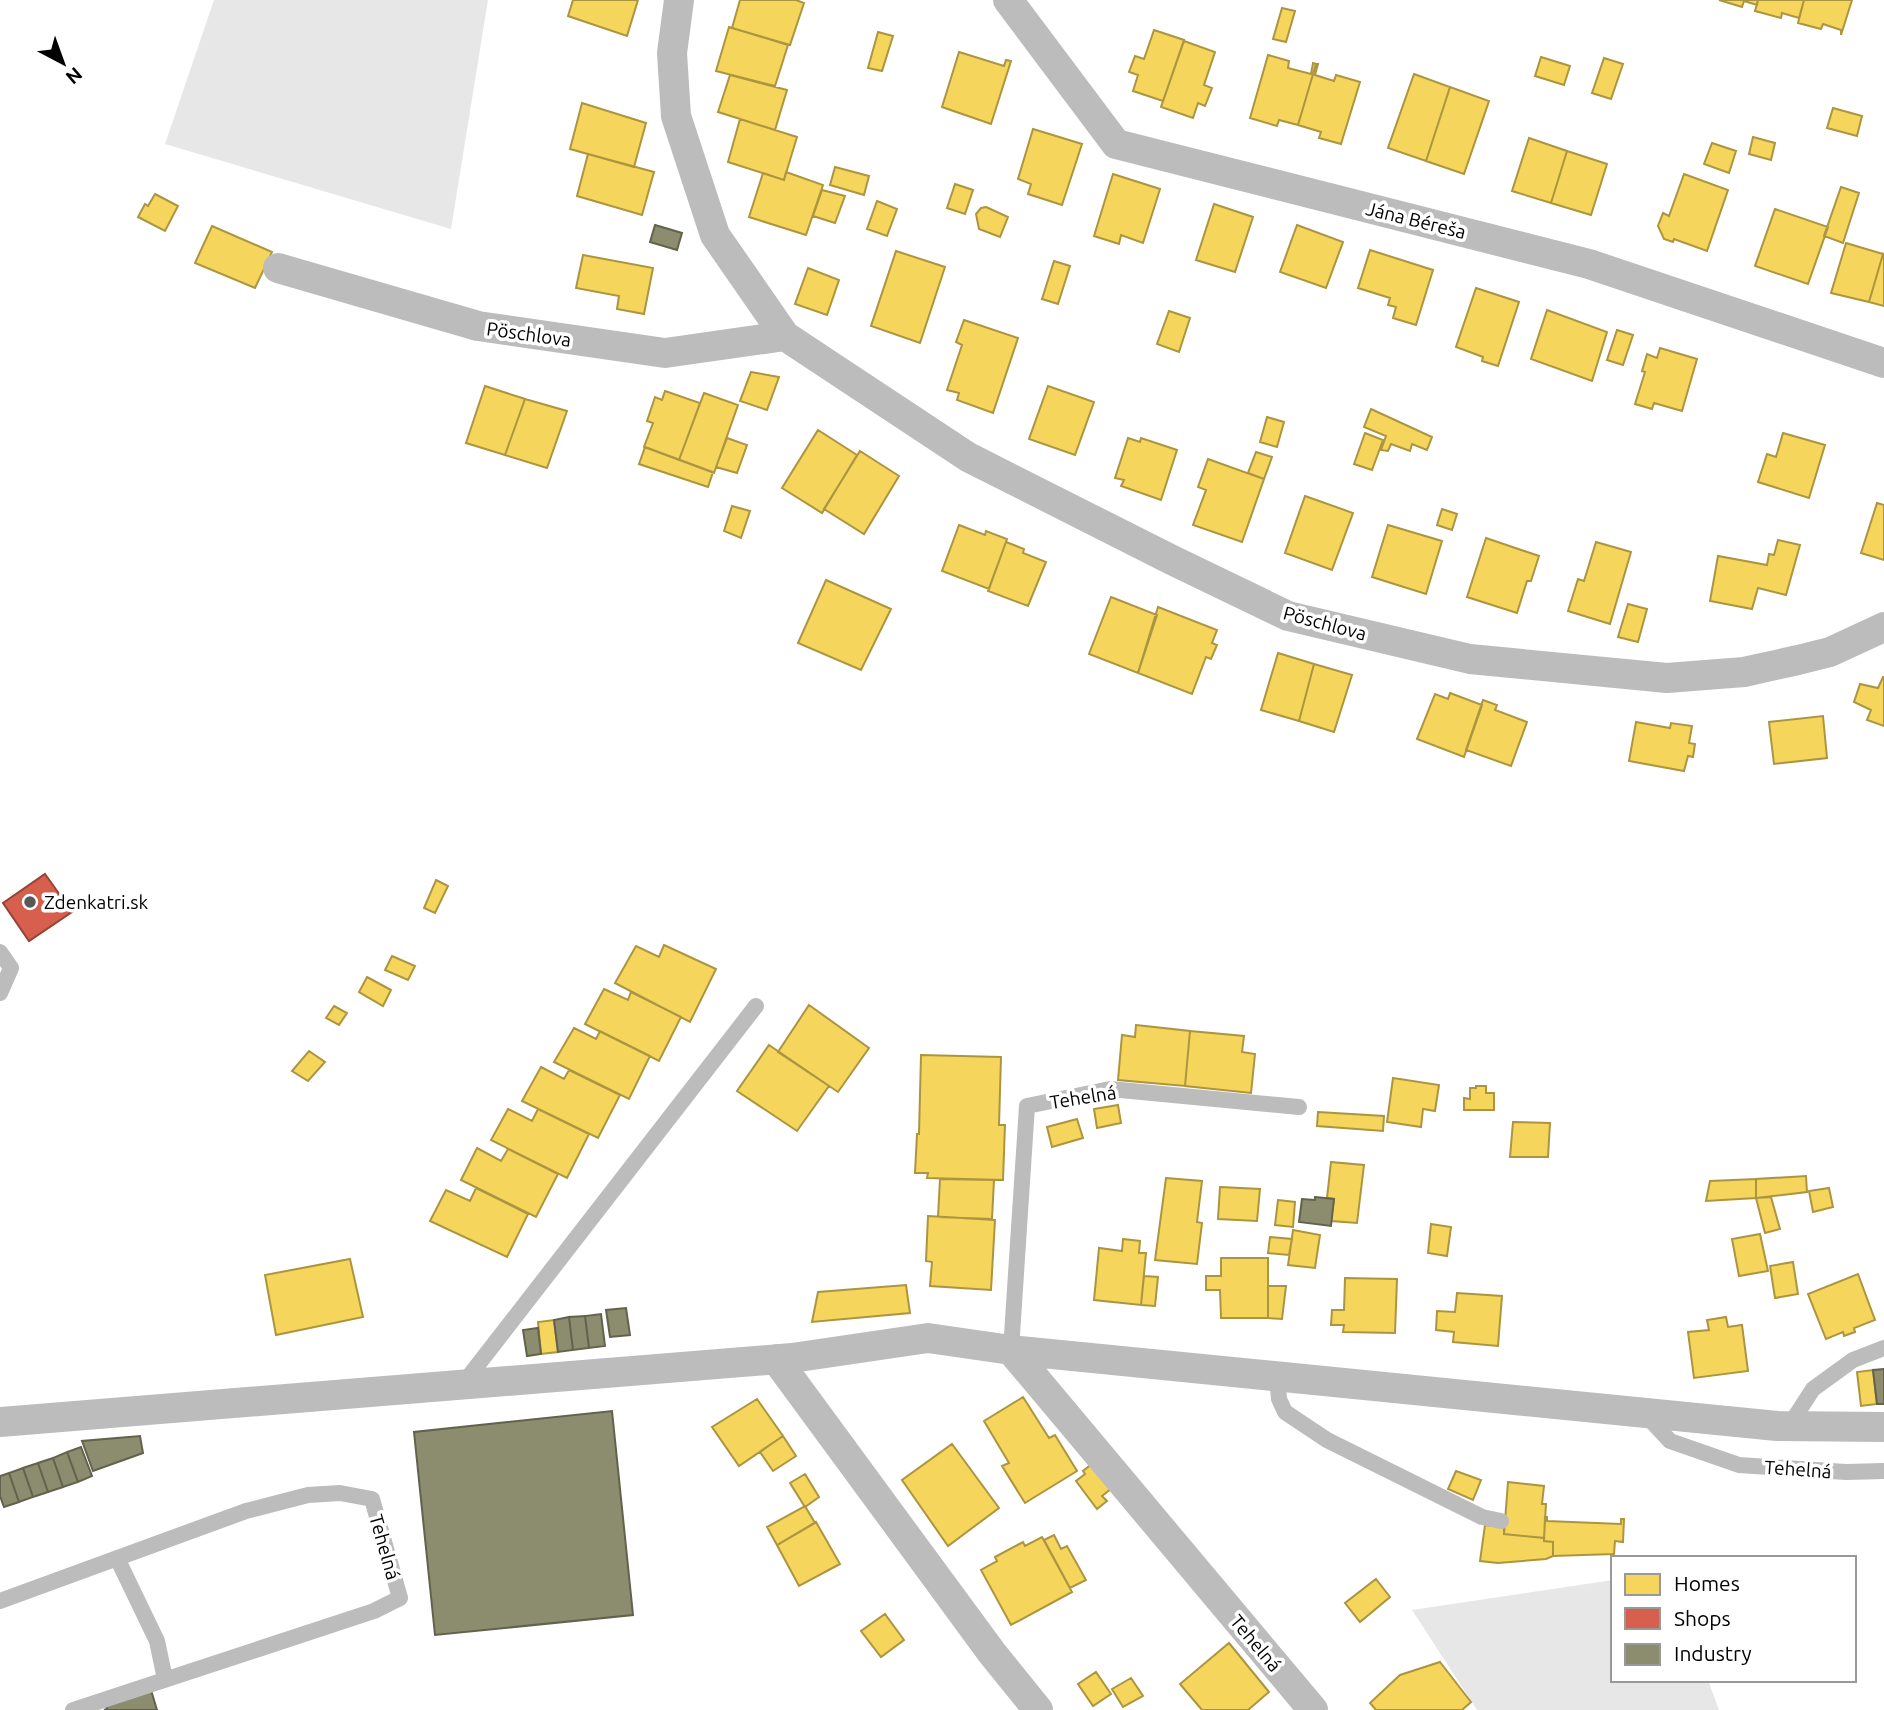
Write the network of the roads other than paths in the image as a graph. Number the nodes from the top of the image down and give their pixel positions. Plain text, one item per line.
1 (679, 0) edge
2 (1009, 0) edge
3 (278, 268) dead end
4 (785, 336) junction
5 (1884, 363) edge
6 (1884, 628) edge
7 (0, 952) edge
8 (0, 993) edge
9 (756, 1006) dead end
10 (1299, 1107) dead end
11 (1884, 1348) edge
12 (1011, 1350) junction
13 (776, 1359) junction
14 (1277, 1376) junction
15 (463, 1384) junction
16 (1645, 1413) junction
17 (0, 1422) edge
18 (1789, 1426) junction
19 (1884, 1427) edge
20 (1884, 1471) edge
21 (1501, 1521) dead end
22 (117, 1558) junction
23 (0, 1601) edge
24 (165, 1679) junction
25 (73, 1710) edge
26 (1038, 1710) edge
27 (1313, 1710) edge

1 - 4 street, Pöschlova
2 - 5 street, Jána Béreša
3 - 4 street, Pöschlova
4 - 6 street, Pöschlova
7 - 8 lane
9 - 15 lane
10 - 12 lane, Tehelná
11 - 18 lane
12 - 13 street
12 - 14 street
12 - 27 street, Tehelná
13 - 15 street
13 - 26 street
14 - 16 street
14 - 21 lane
15 - 17 street
16 - 18 street
16 - 20 lane, Tehelná
18 - 19 street
22 - 23 lane, Tehelná
22 - 24 lane
22 - 24 lane, Tehelná
24 - 25 lane, Tehelná

